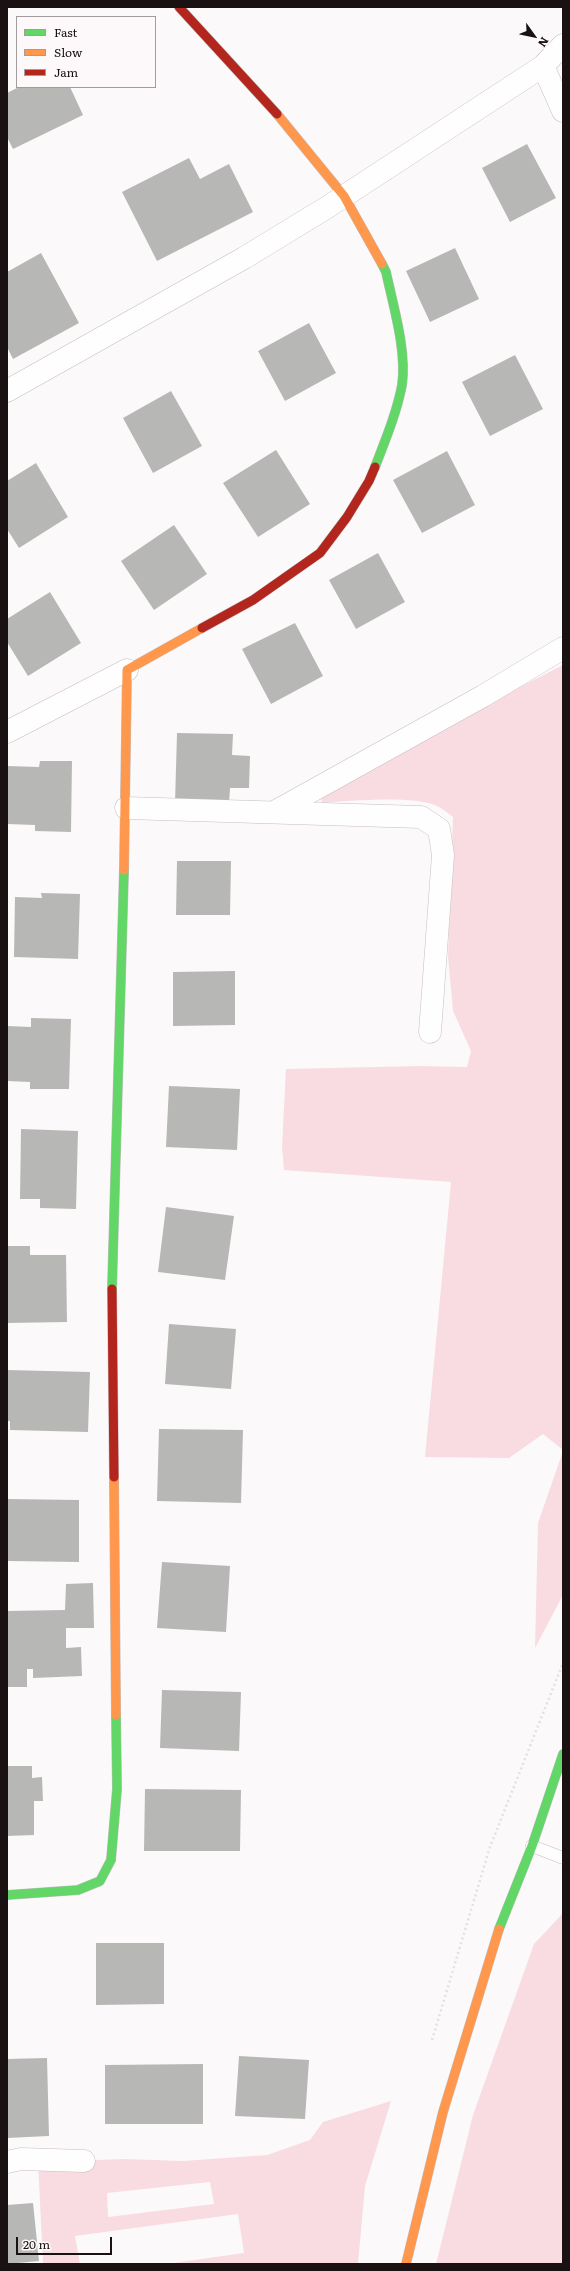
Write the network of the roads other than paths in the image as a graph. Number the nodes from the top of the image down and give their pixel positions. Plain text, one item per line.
1 (179, 7) edge
2 (563, 45) edge
3 (543, 66) junction
4 (563, 111) edge
5 (344, 196) junction
6 (7, 391) edge
7 (563, 648) edge
8 (127, 670) junction
9 (7, 732) edge
10 (126, 808) junction
11 (275, 811) junction
12 (430, 1032) dead end
13 (563, 1754) edge
14 (532, 1846) junction
15 (563, 1858) edge
16 (7, 1895) edge
17 (84, 2160) dead end
18 (7, 2162) edge
19 (406, 2264) edge

1 - 5 street
2 - 3 street
3 - 4 street
3 - 5 street
5 - 6 street
5 - 8 street
7 - 11 street
8 - 9 street
8 - 10 street
10 - 11 street
10 - 16 street
11 - 12 street
13 - 14 street
14 - 15 lane
14 - 19 street
17 - 18 street

